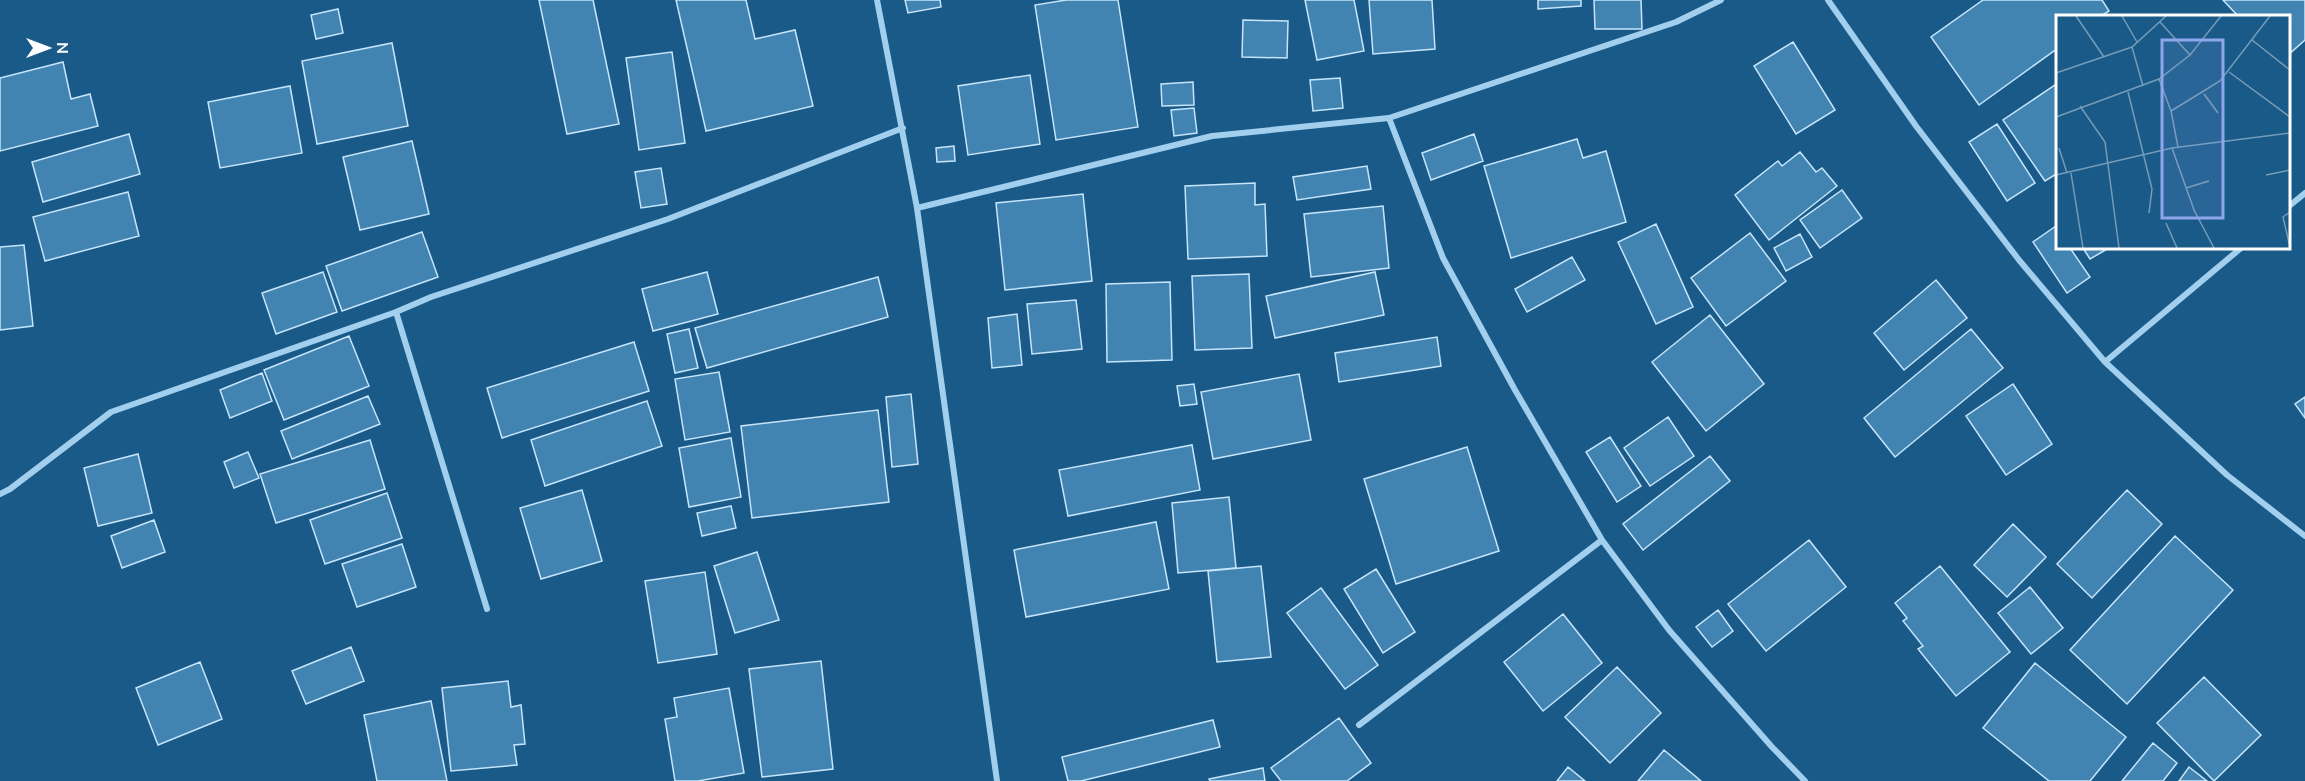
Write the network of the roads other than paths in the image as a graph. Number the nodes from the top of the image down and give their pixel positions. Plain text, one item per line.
1 (877, 0) edge
2 (1721, 0) edge
3 (1828, 0) edge
4 (1389, 118) junction
5 (903, 128) junction
6 (2305, 193) edge
7 (2290, 206) edge
8 (917, 208) junction
9 (2240, 249) edge
10 (396, 312) junction
11 (2105, 362) junction
12 (0, 495) edge
13 (2305, 536) edge
14 (1602, 540) junction
15 (487, 609) dead end
16 (1359, 725) dead end
17 (997, 781) edge
18 (1805, 781) edge

1 - 5 street
2 - 4 street
3 - 11 street
4 - 8 street
4 - 14 street
5 - 8 street
5 - 10 street
6 - 7 street
8 - 17 street
9 - 11 street
10 - 12 street
10 - 15 street
11 - 13 street
14 - 16 street
14 - 18 street

